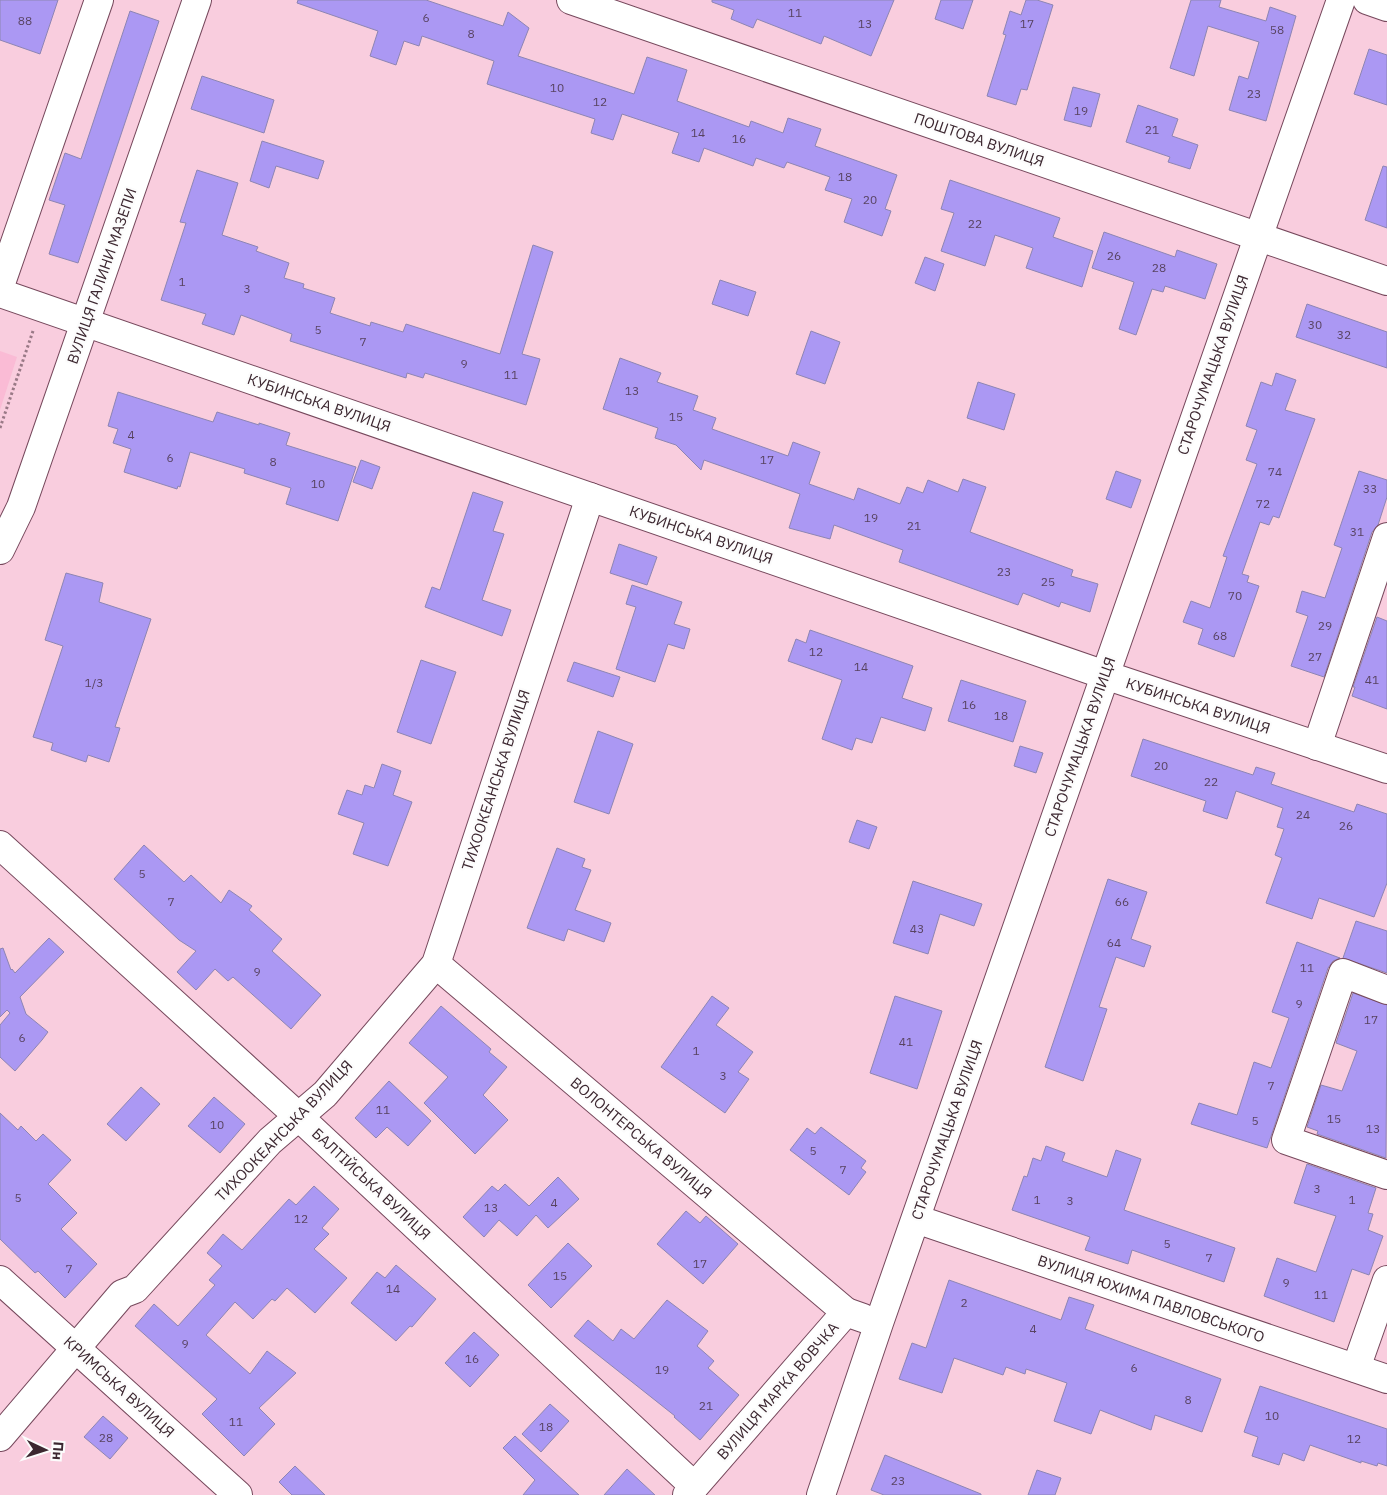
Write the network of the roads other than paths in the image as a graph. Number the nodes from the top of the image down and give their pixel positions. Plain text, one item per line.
1 (99, 0) edge
2 (571, 0) edge
3 (1341, 0) edge
4 (1367, 0) edge
5 (189, 2) edge
6 (1387, 7) edge
7 (1258, 236) junction
8 (1387, 281) edge
9 (0, 286) edge
10 (0, 293) edge
11 (86, 322) junction
12 (590, 497) junction
13 (1387, 537) edge
14 (0, 550) edge
15 (1105, 675) junction
16 (1317, 746) junction
17 (1387, 769) edge
18 (0, 845) edge
19 (436, 964) junction
20 (1387, 990) edge
21 (299, 1117) junction
22 (1387, 1175) edge
23 (916, 1219) junction
24 (0, 1280) edge
25 (1387, 1280) edge
26 (846, 1312) junction
27 (879, 1323) junction
28 (75, 1347) junction
29 (1356, 1368) junction
30 (1387, 1379) edge
31 (0, 1437) edge
32 (691, 1491) edge
33 (238, 1495) edge
34 (821, 1495) edge

1 - 9 street
2 - 7 street, ПОШТОВА ВУЛИЦЯ
3 - 7 street, СТАРОЧУМАЦЬКА ВУЛИЦЯ
4 - 6 street
5 - 11 street, ВУЛИЦЯ ГАЛИНИ МАЗЕПИ
7 - 8 street, ПОШТОВА ВУЛИЦЯ
7 - 15 street, СТАРОЧУМАЦЬКА ВУЛИЦЯ
10 - 11 street, КУБИНСЬКА ВУЛИЦЯ
11 - 12 street, КУБИНСЬКА ВУЛИЦЯ
11 - 14 street, ВУЛИЦЯ ГАЛИНИ МАЗЕПИ
12 - 15 street, КУБИНСЬКА ВУЛИЦЯ
12 - 19 street, ТИХООКЕАНСЬКА ВУЛИЦЯ
13 - 16 street
15 - 16 street, КУБИНСЬКА ВУЛИЦЯ
15 - 23 street, СТАРОЧУМАЦЬКА ВУЛИЦЯ
16 - 17 street, КУБИНСЬКА ВУЛИЦЯ
18 - 21 street, БАЛТІЙСЬКА ВУЛИЦЯ
19 - 21 street, ТИХООКЕАНСЬКА ВУЛИЦЯ
19 - 26 street, ВОЛОНТЕРСЬКА ВУЛИЦЯ
20 - 22 street
21 - 28 street, ТИХООКЕАНСЬКА ВУЛИЦЯ
21 - 32 street, БАЛТІЙСЬКА ВУЛИЦЯ
23 - 27 street, СТАРОЧУМАЦЬКА ВУЛИЦЯ
23 - 29 street, ВУЛИЦЯ ЮХИМА ПАВЛОВСЬКОГО
24 - 28 street, КРИМСЬКА ВУЛИЦЯ
25 - 29 street
26 - 27 street, ВУЛИЦЯ МАРКА ВОВЧКА
26 - 32 street, ВУЛИЦЯ МАРКА ВОВЧКА
27 - 34 street, СТАРОЧУМАЦЬКА ВУЛИЦЯ
28 - 31 street, ТИХООКЕАНСЬКА ВУЛИЦЯ
28 - 33 street, КРИМСЬКА ВУЛИЦЯ
29 - 30 street, ВУЛИЦЯ ЮХИМА ПАВЛОВСЬКОГО

